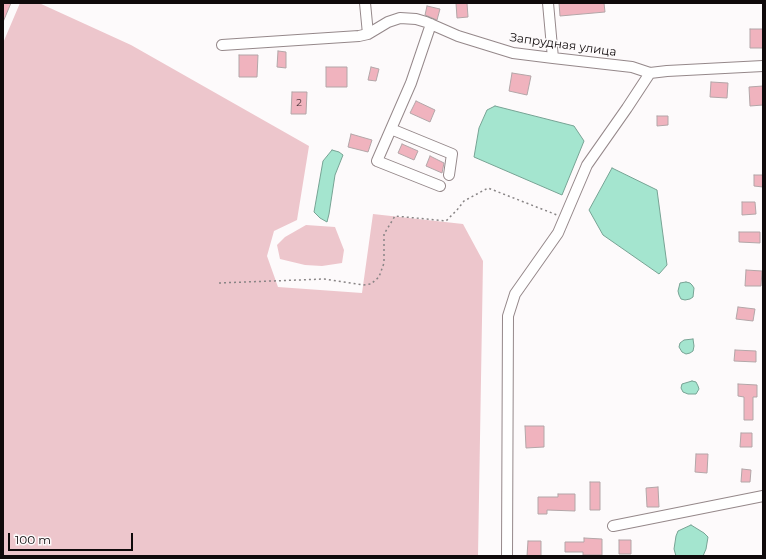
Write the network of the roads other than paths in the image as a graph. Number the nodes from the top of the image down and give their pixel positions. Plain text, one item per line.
1 (365, 3) edge
2 (548, 3) edge
3 (431, 24) junction
4 (368, 34) junction
5 (222, 45) dead end
6 (553, 58) junction
7 (763, 66) edge
8 (650, 73) junction
9 (391, 129) junction
10 (449, 175) dead end
11 (440, 186) dead end
12 (763, 496) edge
13 (613, 526) dead end
14 (507, 556) edge

1 - 4 street
2 - 6 street
3 - 4 street, Запрудная улица
3 - 6 street, Запрудная улица
3 - 9 street
4 - 5 street
6 - 8 street, Запрудная улица
7 - 8 street, Запрудная улица
8 - 14 street
9 - 10 street
9 - 11 street
12 - 13 street

